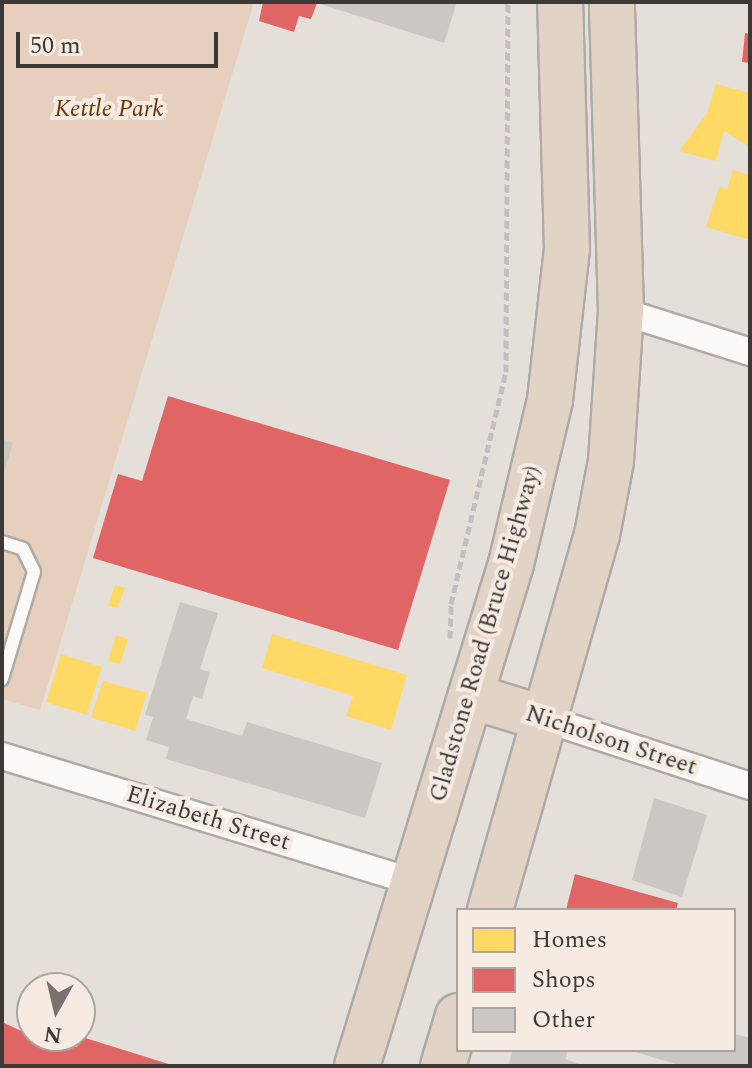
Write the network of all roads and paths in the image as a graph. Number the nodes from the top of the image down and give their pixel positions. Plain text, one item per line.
1 (508, 2) edge
2 (560, 2) edge
3 (612, 2) edge
4 (621, 311) junction
5 (750, 352) edge
6 (2, 542) edge
7 (449, 644) dead end
8 (2, 679) edge
9 (471, 696) junction
10 (548, 720) junction
11 (2, 756) edge
12 (750, 786) edge
13 (414, 882) junction
14 (491, 908) edge
15 (456, 1023) edge
16 (357, 1066) edge
17 (443, 1066) edge

1 - 7 path
2 - 9 highway, Gladstone Road (Bruce Highway)
3 - 4 highway
4 - 5 street
4 - 10 highway
6 - 8 lane
9 - 10 highway, Nicholson Street
9 - 13 highway, Gladstone Road (Bruce Highway)
10 - 12 street, Nicholson Street
10 - 14 highway
11 - 13 street, Elizabeth Street
13 - 16 highway, Gladstone Road (Bruce Highway)
15 - 17 highway

